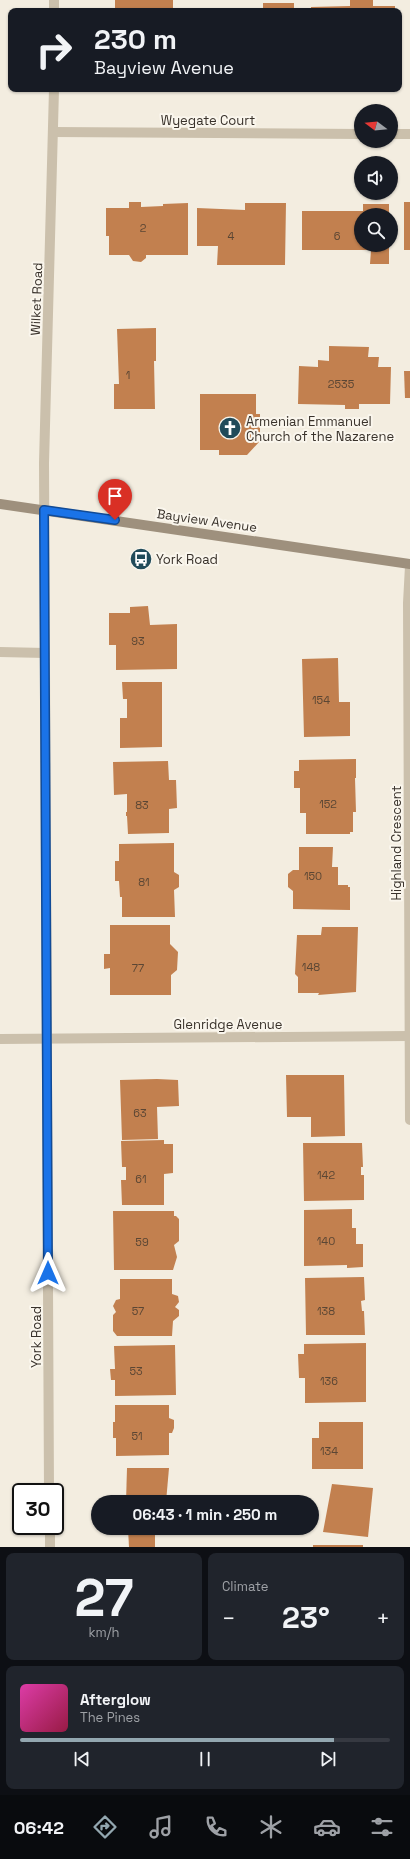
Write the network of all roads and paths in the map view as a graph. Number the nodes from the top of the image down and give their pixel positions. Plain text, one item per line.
1 (54, 92) edge
2 (54, 132) junction
3 (354, 134) edge
4 (398, 134) edge
5 (410, 134) edge
6 (0, 504) edge
7 (44, 510) junction
8 (410, 565) edge
9 (0, 652) edge
10 (45, 653) junction
11 (409, 1036) edge
12 (47, 1038) junction
13 (0, 1039) edge
14 (410, 1120) edge
15 (49, 1483) edge
16 (50, 1535) edge
17 (50, 1547) edge

1 - 2 street, Wilket Road
2 - 3 street, Wyegate Court
2 - 7 street, Wilket Road
4 - 5 street
6 - 7 main road, Bayview Avenue
7 - 8 main road, Bayview Avenue
7 - 10 street, York Road
8 - 11 street, Highland Crescent
9 - 10 street
10 - 12 street, York Road
11 - 12 street, Glenridge Avenue
11 - 14 street, Highland Crescent
12 - 13 street, Glenridge Avenue
12 - 15 street, York Road
16 - 17 street

